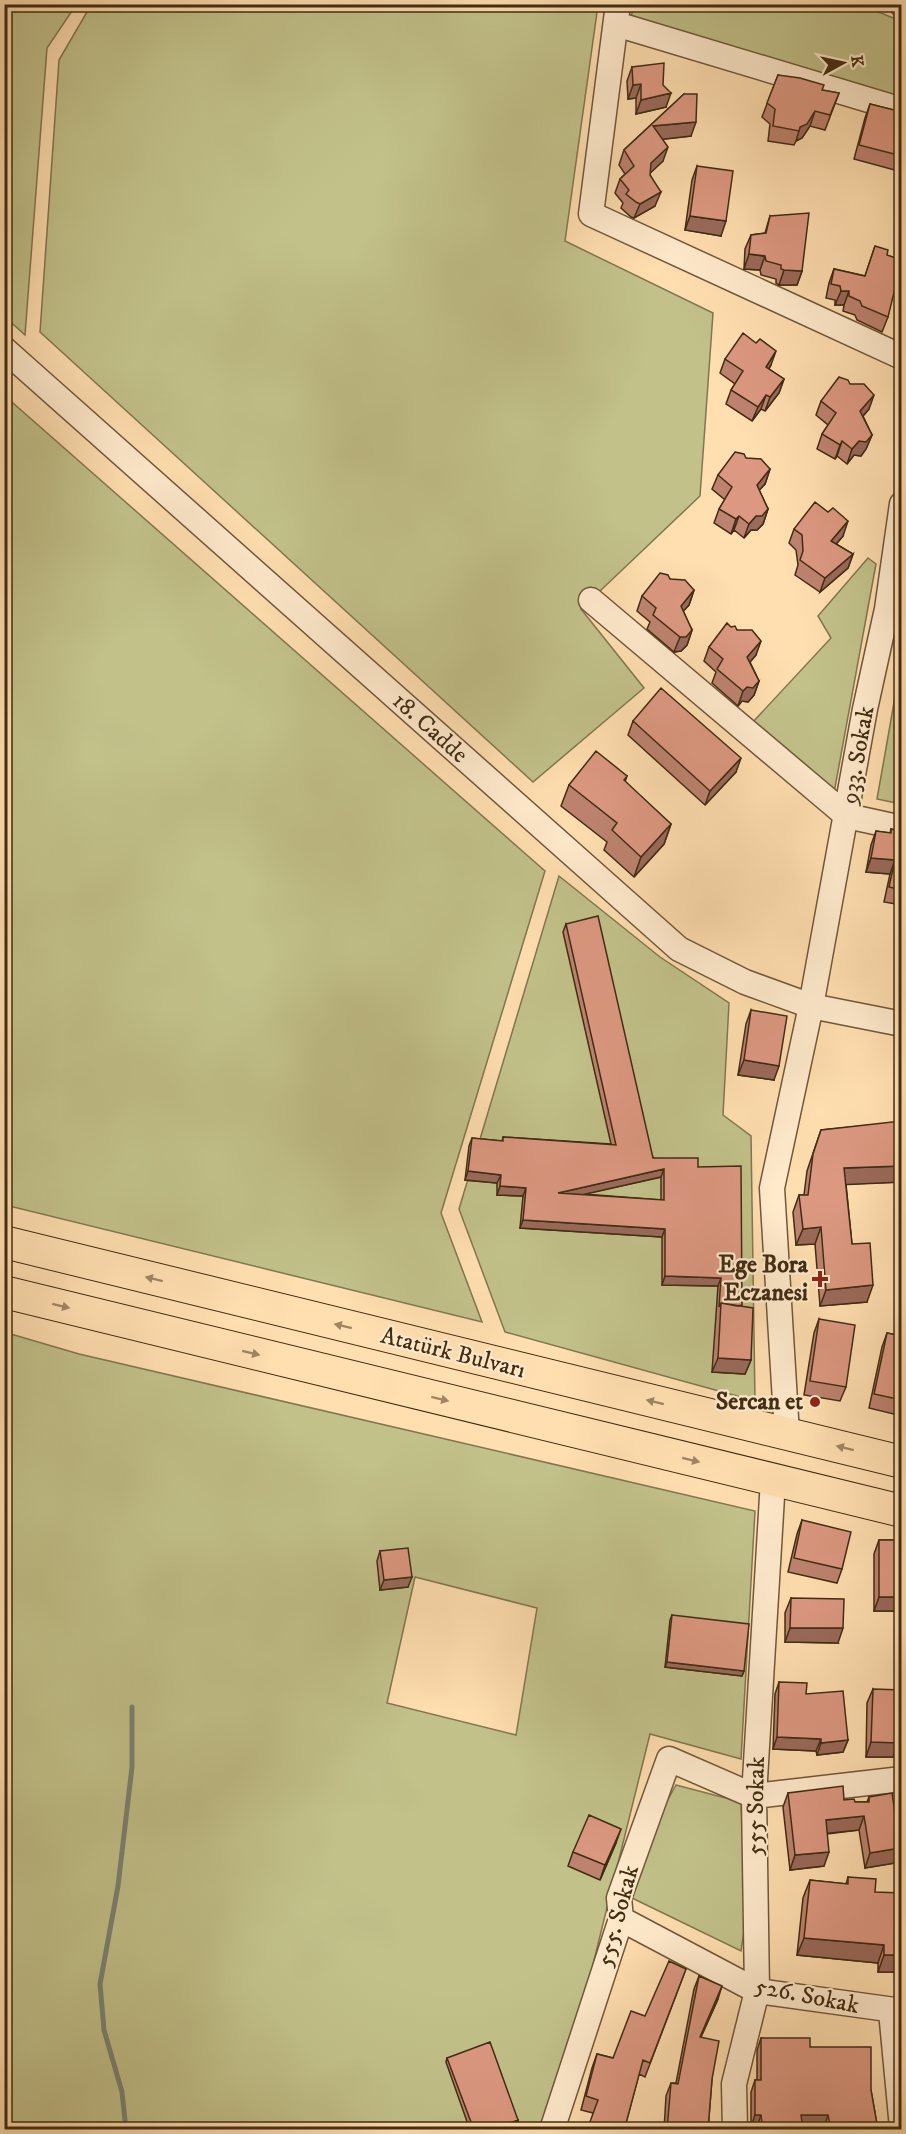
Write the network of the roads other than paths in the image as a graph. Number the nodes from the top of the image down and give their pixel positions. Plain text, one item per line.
1 (617, 14) edge
2 (902, 110) edge
3 (4, 349) edge
4 (902, 357) edge
5 (902, 504) edge
6 (591, 600) dead end
7 (894, 613) edge
8 (847, 816) junction
9 (902, 828) edge
10 (811, 1006) junction
11 (902, 1024) edge
12 (4, 1242) edge
13 (4, 1292) edge
14 (787, 1434) junction
15 (902, 1462) edge
16 (773, 1480) junction
17 (902, 1511) edge
18 (902, 1779) edge
19 (754, 1796) junction
20 (621, 1919) junction
21 (757, 1991) junction
22 (896, 2011) edge
23 (902, 2128) edge
24 (552, 2130) edge
25 (735, 2130) edge

1 - 2 street
1 - 4 street
3 - 10 street, 18. Cadde
5 - 7 street, 933. Sokak
6 - 8 street
7 - 8 street, 933. Sokak
8 - 9 street
8 - 10 street, 933. Sokak
10 - 11 street, 18. Cadde
10 - 14 street, 933. Sokak
14 -> 12 main road, Atatürk Bulvarı
13 -> 16 main road, Atatürk Bulvarı
15 -> 14 main road, Atatürk Bulvarı
16 - 17 main road, Atatürk Bulvarı
16 - 19 street, 555 Sokak
18 - 19 street
19 - 20 street, 555. Sokak
19 - 21 street, 555 Sokak
20 - 21 street, 526. Sokak
20 - 24 street, 555. Sokak
21 - 22 street, 526. Sokak
21 - 25 street, 555 Sokak
22 - 23 street

